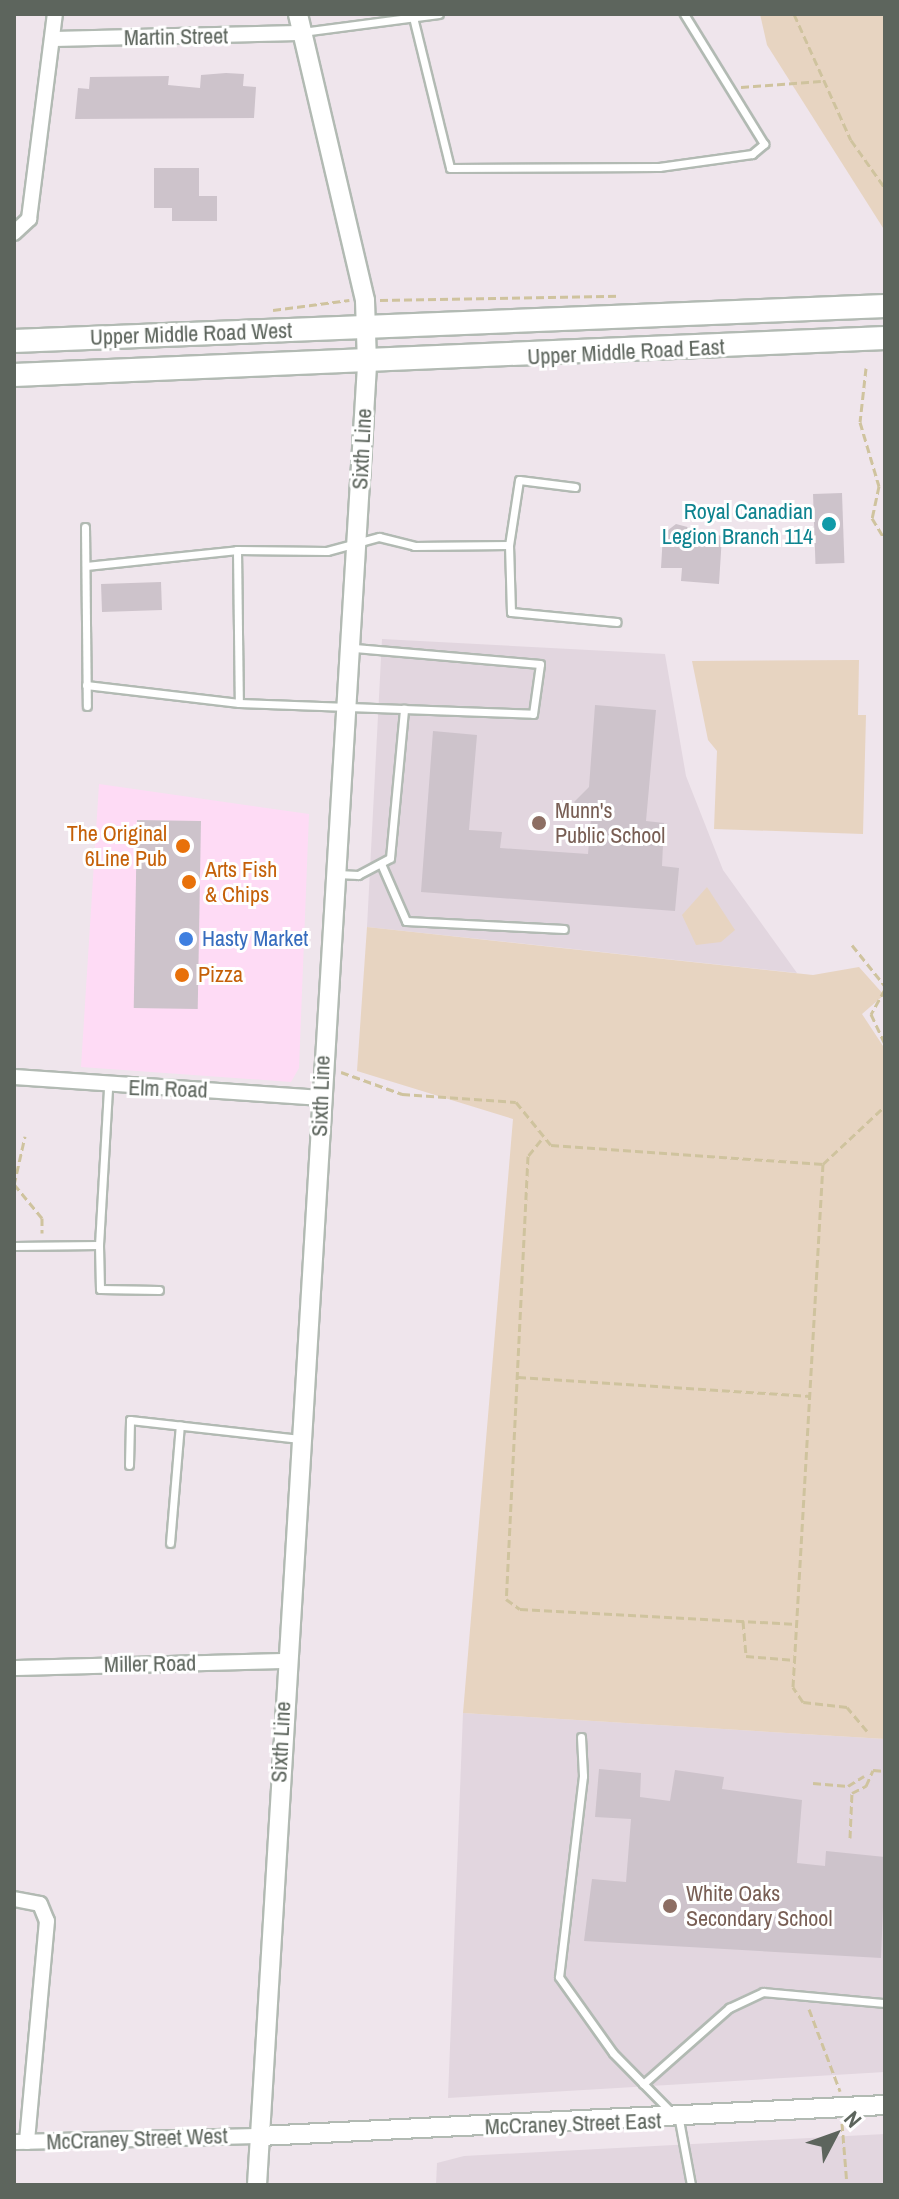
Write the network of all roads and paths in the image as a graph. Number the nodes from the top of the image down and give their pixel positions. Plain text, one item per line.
1 (55, 14) edge
2 (439, 14) edge
3 (684, 14) edge
4 (794, 14) edge
5 (413, 17) junction
6 (298, 23) edge
7 (54, 39) junction
8 (822, 81) junction
9 (729, 88) junction
10 (885, 188) edge
11 (14, 233) edge
12 (627, 296) dead end
13 (365, 300) junction
14 (885, 306) edge
15 (262, 312) dead end
16 (367, 328) junction
17 (885, 338) edge
18 (14, 341) edge
19 (367, 364) junction
20 (866, 368) dead end
21 (14, 375) edge
22 (575, 487) dead end
23 (85, 527) dead end
24 (885, 540) edge
25 (357, 543) junction
26 (509, 545) junction
27 (237, 550) junction
28 (86, 566) junction
29 (617, 622) dead end
30 (349, 648) junction
31 (86, 685) junction
32 (239, 703) junction
33 (87, 706) dead end
34 (346, 706) junction
35 (404, 709) junction
36 (382, 866) junction
37 (335, 874) junction
38 (564, 929) dead end
39 (852, 945) dead end
40 (885, 987) edge
41 (885, 1044) edge
42 (322, 1073) junction
43 (14, 1077) edge
44 (108, 1087) junction
45 (322, 1098) junction
46 (884, 1107) edge
47 (25, 1136) dead end
48 (541, 1140) junction
49 (823, 1164) junction
50 (14, 1185) edge
51 (42, 1244) junction
52 (99, 1245) junction
53 (14, 1246) edge
54 (159, 1290) dead end
55 (517, 1377) junction
56 (810, 1396) junction
57 (180, 1425) junction
58 (302, 1440) junction
59 (129, 1465) dead end
60 (170, 1543) dead end
61 (743, 1621) junction
62 (797, 1624) junction
63 (795, 1660) junction
64 (285, 1661) junction
65 (14, 1668) edge
66 (867, 1731) dead end
67 (581, 1737) dead end
68 (885, 1771) edge
69 (864, 1776) junction
70 (813, 1783) dead end
71 (848, 1786) junction
72 (852, 1793) junction
73 (850, 1838) dead end
74 (14, 1899) edge
75 (803, 1995) junction
76 (885, 2003) edge
77 (643, 2084) junction
78 (885, 2105) edge
79 (841, 2107) junction
80 (679, 2120) junction
81 (260, 2136) junction
82 (20, 2142) edge
83 (257, 2185) edge
84 (691, 2185) edge
85 (847, 2185) edge

1 - 7 street
2 - 5 lane
3 - 9 lane
4 - 8 path
5 - 6 lane
5 - 9 lane
6 - 7 street, Martin Street
6 - 13 street, Sixth Line
7 - 11 street
8 - 9 path
8 - 10 path
12 - 13 path
13 - 15 path
13 - 16 street, Sixth Line
14 - 16 main road, Upper Middle Road East
16 - 18 main road, Upper Middle Road West
16 - 19 street, Sixth Line
17 - 19 main road, Upper Middle Road East
19 - 21 main road, Upper Middle Road West
19 - 25 street, Sixth Line
20 - 24 path
22 - 26 lane
23 - 28 lane
25 - 26 lane
25 - 27 lane
25 - 30 street, Sixth Line
26 - 29 lane
27 - 28 lane
27 - 32 lane
28 - 31 lane
30 - 34 street, Sixth Line
30 - 35 lane
31 - 32 lane
31 - 33 lane
32 - 34 lane
34 - 35 lane
34 - 37 street, Sixth Line
35 - 36 lane
36 - 37 lane
36 - 38 lane
37 - 42 street, Sixth Line
39 - 40 path
40 - 41 path
42 - 45 street, Sixth Line
42 - 48 path
43 - 44 street, Elm Road
44 - 45 street, Elm Road
44 - 52 lane
45 - 58 street, Sixth Line
46 - 49 path
47 - 50 path
48 - 49 path
48 - 55 path
49 - 56 path
50 - 51 path
51 - 52 lane
51 - 53 lane
52 - 54 lane
55 - 56 path
55 - 61 path
56 - 62 path
57 - 58 lane
57 - 59 lane
57 - 60 lane
58 - 64 street, Sixth Line
61 - 62 path
61 - 63 path
62 - 63 path
63 - 66 path
64 - 65 street, Miller Road
64 - 81 street, Sixth Line
67 - 77 lane
68 - 69 path
69 - 71 path
69 - 72 path
70 - 71 path
71 - 72 path
72 - 73 path
74 - 82 street
75 - 76 lane
75 - 77 lane
75 - 79 path
77 - 80 lane
78 - 79 street, McCraney Street East
79 - 80 street, McCraney Street East
79 - 85 path
80 - 81 street, McCraney Street East
80 - 84 lane
81 - 82 street, McCraney Street West
81 - 83 street, Sixth Line

